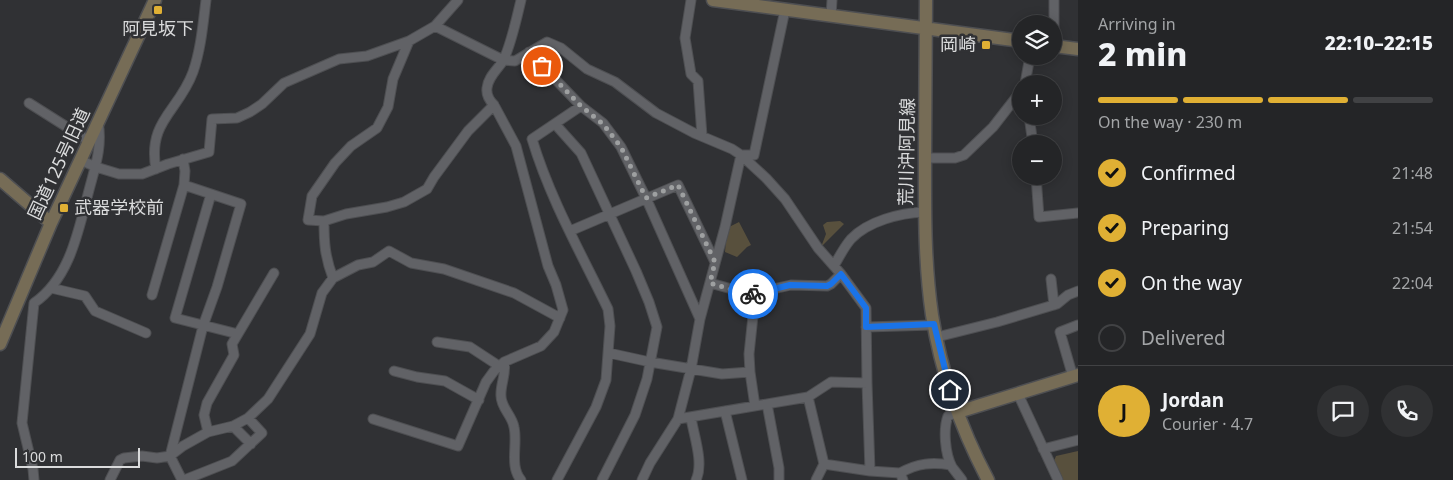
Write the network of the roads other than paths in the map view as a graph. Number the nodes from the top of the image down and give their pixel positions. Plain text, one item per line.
1 (155, 0) edge
2 (206, 0) edge
3 (458, 0) edge
4 (521, 0) edge
5 (691, 0) edge
6 (713, 0) edge
7 (832, 0) edge
8 (926, 0) edge
9 (1054, 0) edge
10 (785, 10) junction
11 (1054, 15) edge
12 (832, 16) junction
13 (435, 26) junction
14 (926, 29) junction
15 (1012, 40) edge
16 (409, 41) junction
17 (1062, 47) edge
18 (1078, 49) edge
19 (529, 52) junction
20 (503, 60) junction
21 (28, 103) dead end
22 (1012, 103) edge
23 (494, 105) junction
24 (581, 106) junction
25 (98, 122) junction
26 (555, 124) junction
27 (702, 136) junction
28 (89, 141) junction
29 (741, 155) junction
30 (925, 158) junction
31 (183, 159) junction
32 (80, 160) junction
33 (96, 167) junction
34 (156, 169) junction
35 (0, 179) edge
36 (184, 185) junction
37 (1037, 185) edge
38 (211, 194) junction
39 (646, 198) junction
40 (924, 212) junction
41 (609, 213) junction
42 (1078, 213) edge
43 (324, 221) junction
44 (51, 223) junction
45 (570, 231) junction
46 (715, 262) junction
47 (834, 266) junction
48 (274, 273) dead end
49 (841, 274) junction
50 (333, 278) junction
51 (1052, 279) dead end
52 (710, 283) junction
53 (51, 288) junction
54 (1078, 291) edge
55 (750, 294) junction
56 (152, 295) dead end
57 (17, 300) junction
58 (34, 303) junction
59 (1054, 305) junction
60 (560, 318) junction
61 (700, 319) junction
62 (1078, 325) edge
63 (203, 326) junction
64 (866, 327) junction
65 (935, 331) junction
66 (146, 333) dead end
67 (238, 334) junction
68 (437, 342) dead end
69 (0, 344) edge
70 (609, 353) junction
71 (650, 362) junction
72 (502, 364) junction
73 (691, 369) junction
74 (394, 372) dead end
75 (750, 372) junction
76 (1075, 376) edge
77 (867, 383) junction
78 (1018, 394) junction
79 (808, 397) junction
80 (479, 400) junction
81 (767, 404) junction
82 (755, 406) junction
83 (725, 411) junction
84 (958, 412) junction
85 (248, 418) junction
86 (373, 418) dead end
87 (691, 418) junction
88 (678, 419) junction
89 (233, 426) junction
90 (208, 432) junction
91 (1078, 440) edge
92 (251, 444) junction
93 (1043, 449) junction
94 (170, 456) junction
95 (824, 464) junction
96 (951, 465) junction
97 (870, 471) junction
98 (902, 476) edge
99 (34, 480) edge
100 (111, 480) edge
101 (183, 480) edge
102 (521, 480) edge
103 (557, 480) edge
104 (602, 480) edge
105 (642, 480) edge
106 (696, 480) edge
107 (742, 480) edge
108 (779, 480) edge
109 (816, 480) edge
110 (962, 480) edge
111 (988, 480) edge
112 (1058, 480) edge

1 - 25 main road, 国道125号旧道
2 - 34 street
3 - 13 street
4 - 20 street
5 - 27 street
6 - 10 main road
7 - 12 street
8 - 14 main road, 荒川沖阿見線
9 - 11 street
10 - 12 main road
10 - 29 street
12 - 14 main road
13 - 16 street
13 - 20 street
14 - 15 main road
14 - 30 main road, 荒川沖阿見線
16 - 31 street
16 - 43 street
17 - 18 main road
19 - 20 street
19 - 24 street
19 - 27 street
20 - 23 street
21 - 28 street
22 - 30 street
23 - 43 street
23 - 60 street
24 - 26 street
24 - 39 street
25 - 28 main road, 国道125号旧道
25 - 33 street
26 - 41 street
26 - 45 street
27 - 29 street
28 - 32 main road, 国道125号旧道
29 - 46 street
29 - 47 street
30 - 40 main road, 荒川沖阿見線
31 - 34 street
31 - 36 street
32 - 33 street
32 - 44 main road, 国道125号旧道
33 - 34 street
33 - 53 street
35 - 44 main road
36 - 38 street
36 - 56 street
37 - 42 street
38 - 63 street
38 - 63 street
39 - 41 street
39 - 46 street
39 - 61 street
40 - 47 street
40 - 65 main road, 荒川沖阿見線
41 - 45 street
41 - 71 street
43 - 50 street
44 - 57 main road, 国道125号旧道
45 - 70 street
46 - 52 street
47 - 49 street
48 - 67 street
49 - 55 street
49 - 64 street
50 - 60 street
50 - 85 street
51 - 59 street
52 - 55 street
52 - 61 street
53 - 58 street
53 - 66 street
54 - 59 street
55 - 75 street
57 - 58 street
57 - 69 main road, 国道125号旧道
58 - 99 street
59 - 65 street
60 - 72 street
61 - 73 street
62 - 76 street
63 - 67 street
63 - 94 street
64 - 65 street
64 - 77 street
65 - 84 main road, 荒川沖阿見線
67 - 90 street
68 - 72 street
70 - 71 street
70 - 103 street
71 - 73 street
71 - 104 street
72 - 80 street
72 - 102 street
73 - 75 street
73 - 88 street
74 - 80 street
75 - 82 street
76 - 78 main road
77 - 79 street
77 - 97 street
78 - 84 main road
78 - 93 street
79 - 81 street
79 - 95 street
80 - 86 street
81 - 82 street
81 - 108 street
82 - 83 street
83 - 87 street
83 - 107 street
84 - 96 street
84 - 111 main road, 荒川沖阿見線
85 - 89 street
85 - 92 street
87 - 88 street
87 - 106 street
88 - 105 street
89 - 90 street
89 - 92 street
90 - 94 street
91 - 93 street
92 - 101 street
93 - 112 street
94 - 100 street
94 - 101 street
95 - 97 street
95 - 109 street
96 - 98 street
96 - 110 street
97 - 98 street

